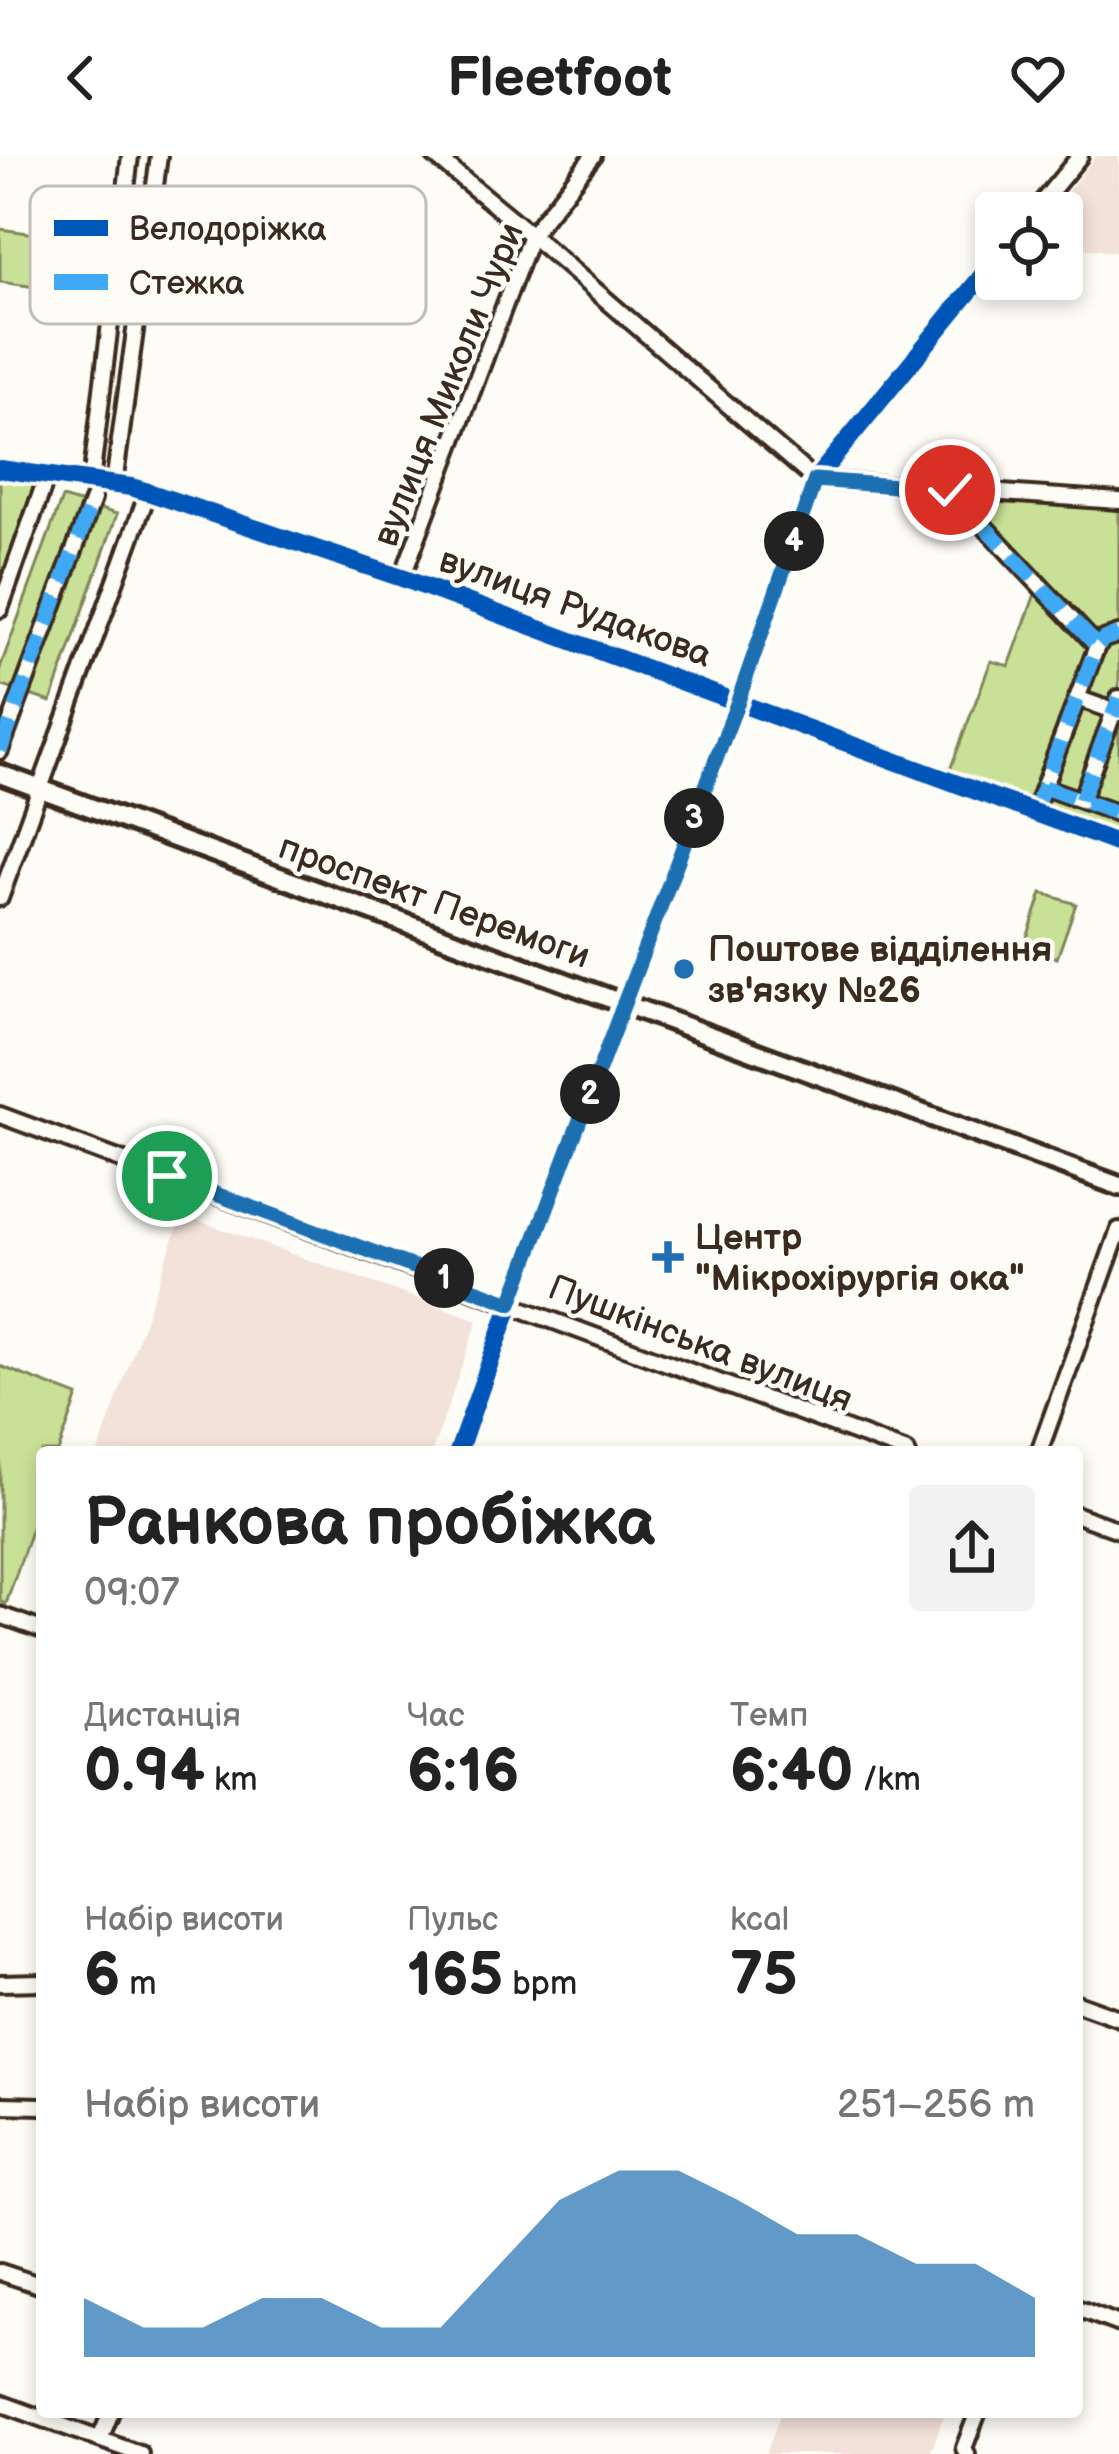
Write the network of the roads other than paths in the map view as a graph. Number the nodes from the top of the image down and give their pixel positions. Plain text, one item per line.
1 (130, 156) edge
2 (159, 156) edge
3 (434, 156) edge
4 (593, 156) edge
5 (1080, 156) edge
6 (126, 186) edge
7 (155, 186) edge
8 (1051, 192) edge
9 (531, 235) junction
10 (975, 285) edge
11 (110, 324) edge
12 (136, 324) edge
13 (0, 470) edge
14 (46, 476) junction
15 (815, 480) junction
16 (91, 482) junction
17 (114, 484) junction
18 (950, 490) junction
19 (148, 492) junction
20 (93, 499) dead end
21 (1119, 501) edge
22 (402, 578) junction
23 (0, 609) edge
24 (1119, 634) edge
25 (1097, 646) junction
26 (1077, 698) junction
27 (738, 701) junction
28 (1117, 707) edge
29 (0, 751) edge
30 (0, 774) edge
31 (1044, 787) junction
32 (40, 789) junction
33 (1081, 800) junction
34 (1034, 812) junction
35 (1119, 815) edge
36 (1114, 842) edge
37 (0, 898) edge
38 (624, 1005) junction
39 (0, 1115) edge
40 (1119, 1186) edge
41 (1119, 1230) edge
42 (511, 1303) junction
43 (460, 1446) edge
44 (891, 1446) edge
45 (1041, 1446) edge
46 (1083, 1517) edge
47 (1119, 1530) edge
48 (0, 1616) edge
49 (36, 1628) edge
50 (36, 1982) edge
51 (0, 1983) edge
52 (1083, 2004) edge
53 (1119, 2018) edge
54 (0, 2105) edge
55 (36, 2106) edge
56 (0, 2272) edge
57 (36, 2280) edge
58 (1083, 2310) edge
59 (1119, 2324) edge
60 (0, 2403) edge
61 (36, 2416) edge
62 (42, 2418) edge
63 (109, 2418) edge
64 (976, 2418) edge
65 (100, 2439) junction
66 (140, 2454) edge
67 (968, 2454) edge

1 - 6 street
2 - 7 street
3 - 9 street
4 - 9 street, вулиця Миколи Чури
5 - 8 street
9 - 15 street
9 - 22 street, вулиця Миколи Чури
10 - 15 street
11 - 16 street
12 - 17 street
13 - 14 street, вулиця Рудакова
14 - 16 street, вулиця Рудакова
14 - 23 street
15 - 18 street
15 - 27 street
16 - 17 street, вулиця Рудакова
17 - 19 street, вулиця Рудакова
18 - 21 street
18 - 25 street
19 - 22 street, вулиця Рудакова
19 - 32 street
20 - 29 street
22 - 27 street, вулиця Рудакова
24 - 25 street
25 - 26 street
26 - 28 street
26 - 31 street
27 - 34 street, вулиця Рудакова
27 - 38 street
28 - 33 street
30 - 32 main road, проспект Перемоги
31 - 33 street
31 - 34 street
32 - 37 street
32 - 38 main road, проспект Перемоги
33 - 35 street
34 - 36 street, вулиця Рудакова
35 - 36 street
38 - 40 main road, проспект Перемоги
38 - 42 street
39 - 42 street, Пушкінська вулиця
41 - 45 street
42 - 43 street
42 - 44 street, Пушкінська вулиця
46 - 47 street
48 - 49 street
50 - 51 street
52 - 53 street
54 - 55 street
56 - 57 street
58 - 59 street
60 - 61 street
62 - 65 street
63 - 65 street
64 - 67 street
65 - 66 street

